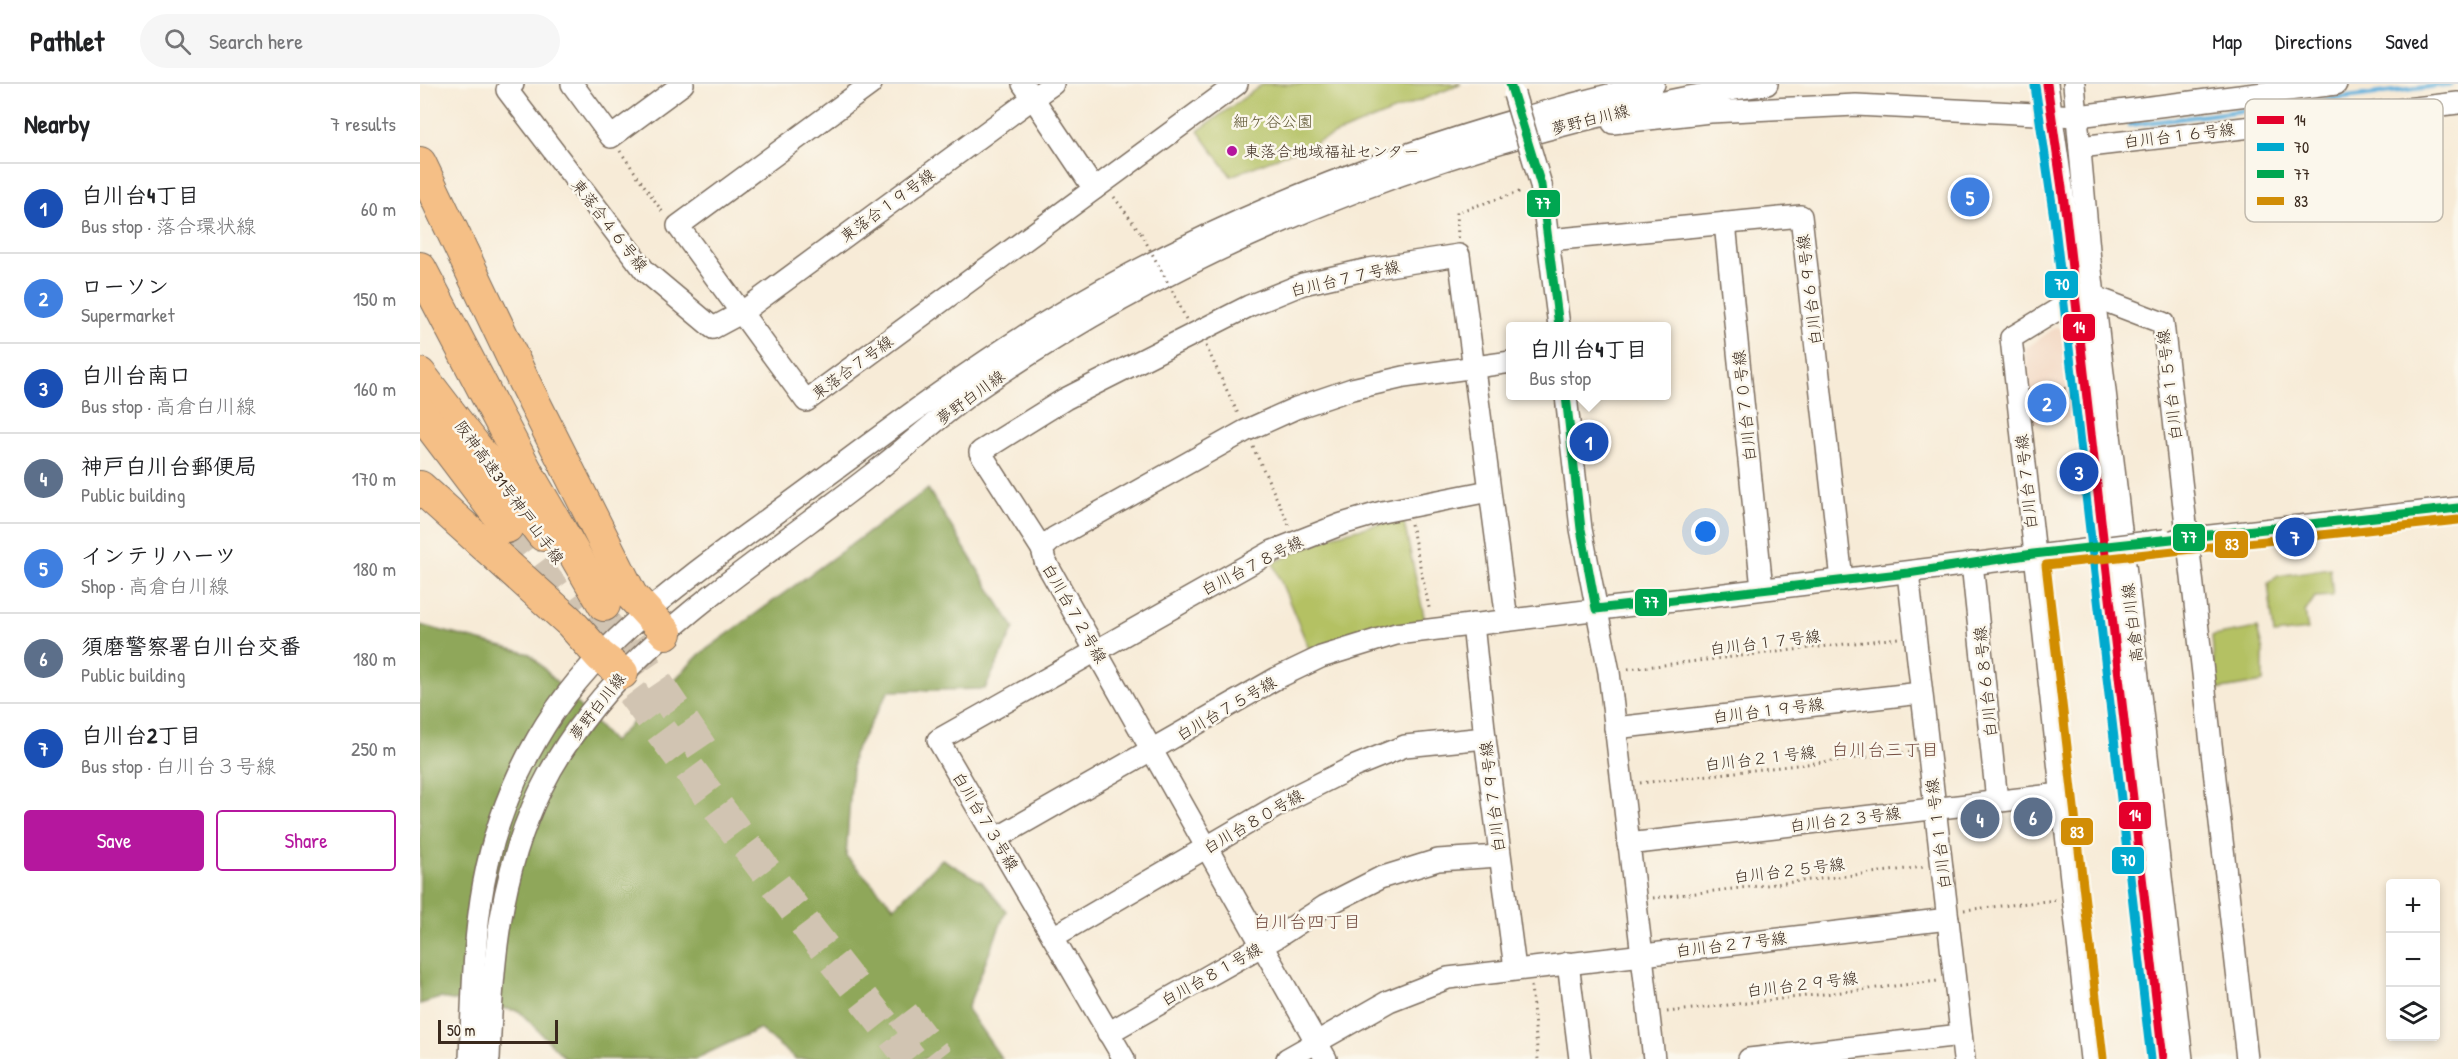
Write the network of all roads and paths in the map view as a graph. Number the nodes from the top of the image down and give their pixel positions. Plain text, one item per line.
1 (513, 84) edge
2 (572, 84) edge
3 (683, 84) edge
4 (871, 84) edge
5 (1053, 84) edge
6 (1238, 84) edge
7 (1610, 84) edge
8 (1654, 84) edge
9 (1767, 84) edge
10 (2047, 84) edge
11 (2074, 84) edge
12 (2336, 84) edge
13 (1512, 89) edge
14 (1028, 91) edge
15 (2458, 103) edge
16 (2443, 105) edge
17 (2051, 116) junction
18 (2078, 116) junction
19 (1556, 117) junction
20 (2245, 128) edge
21 (611, 137) junction
22 (2080, 147) junction
23 (420, 163) edge
24 (1531, 188) junction
25 (1094, 189) junction
26 (420, 203) edge
27 (1725, 223) junction
28 (678, 226) junction
29 (1141, 233) dead end
30 (1549, 240) junction
31 (1459, 255) junction
32 (464, 256) junction
33 (420, 268) edge
34 (2085, 298) junction
35 (741, 313) junction
36 (1558, 322) edge
37 (1194, 334) junction
38 (1506, 363) edge
39 (1473, 367) junction
40 (420, 374) edge
41 (1566, 400) edge
42 (420, 412) edge
43 (420, 436) edge
44 (420, 487) edge
45 (1490, 491) junction
46 (1406, 506) junction
47 (2458, 508) edge
48 (2187, 539) junction
49 (1042, 549) junction
50 (2033, 554) junction
51 (1972, 563) junction
52 (1908, 573) junction
53 (1842, 580) junction
54 (1762, 589) junction
55 (1596, 609) junction
56 (1507, 620) junction
57 (656, 623) junction
58 (1473, 624) junction
59 (1434, 628) junction
60 (1915, 636) junction
61 (1096, 650) junction
62 (611, 664) junction
63 (1618, 671) dead end
64 (1921, 693) junction
65 (1615, 728) junction
66 (1475, 739) junction
67 (1153, 750) junction
68 (1928, 750) junction
69 (1630, 784) dead end
70 (2061, 794) junction
71 (1997, 801) junction
72 (1935, 809) junction
73 (997, 838) junction
74 (1628, 844) junction
75 (1208, 848) junction
76 (1490, 857) junction
77 (1941, 865) junction
78 (1652, 898) dead end
79 (2073, 898) junction
80 (1948, 916) junction
81 (1053, 938) junction
82 (1270, 941) junction
83 (1642, 954) junction
84 (1568, 963) junction
85 (1515, 969) junction
86 (1955, 979) junction
87 (1664, 1012) dead end
88 (1108, 1033) junction
89 (1961, 1035) junction
90 (1321, 1051) edge
91 (470, 1059) edge
92 (489, 1059) edge
93 (1124, 1059) edge
94 (1287, 1059) edge
95 (1538, 1059) edge
96 (1580, 1059) edge
97 (1654, 1059) edge
98 (1749, 1059) edge
99 (1964, 1059) edge
100 (2091, 1059) edge
101 (2163, 1059) edge
102 (2182, 1059) edge
103 (2247, 1059) edge

1 - 35 street, 東落合４６号線
2 - 21 street
3 - 21 street
4 - 28 street
5 - 14 street, 東落合１９号線
6 - 25 street, 東落合７号線
7 - 19 street
8 - 19 street, 夢野白川線
9 - 19 street, 夢野白川線
10 - 17 street, 高倉白川線
11 - 18 street, 高倉白川線
12 - 18 street
13 - 24 street, bridge
14 - 25 street
14 - 35 street, 東落合１９号線
15 - 16 street, 白川台１６号線
17 - 18 street
17 - 19 street
17 - 34 street, 高倉白川線
18 - 22 street, 高倉白川線
19 - 57 street, 夢野白川線
19 - 57 street, 夢野白川線
20 - 22 street, 白川台１６号線
21 - 28 path
22 - 34 street, 高倉白川線
23 - 32 highway
24 - 30 street
24 - 31 path
25 - 35 street, 東落合７号線
26 - 32 highway
27 - 30 street, 白川台６９号線
27 - 53 street, 白川台６９号線
27 - 54 street, 白川台７０号線
28 - 35 street, 東落合７号線
29 - 37 path, bridge
30 - 36 street
31 - 37 street, 白川台７７号線
31 - 39 street
32 - 57 highway
33 - 40 highway, 阪神高速31号神戸山手線
34 - 48 street, 白川台１５号線
34 - 50 street, 白川台７号線
34 - 101 street, 高倉白川線
34 - 102 street, 高倉白川線
37 - 49 street, 白川台７７号線
38 - 39 street, 白川台７２号線
39 - 45 street
39 - 49 street, 白川台７２号線
41 - 55 street
42 - 43 highway, 阪神高速31号神戸山手線
44 - 62 highway
45 - 46 street, 白川台７８号線
45 - 56 street
46 - 59 path
46 - 61 street, 白川台７８号線
47 - 48 street, 白川台７５号線
48 - 50 street, 白川台７５号線, bridge
48 - 103 street
49 - 61 street, 白川台７２号線
50 - 51 street, 白川台７５号線
50 - 70 street, 白川台７号線
51 - 52 street, 白川台７５号線
51 - 71 street, 白川台６８号線
52 - 53 street, 白川台７５号線
52 - 60 street, 白川台１１号線
53 - 54 street, 白川台７５号線
54 - 55 street, 白川台７５号線
55 - 56 street, 白川台７５号線
55 - 65 street
56 - 58 street, 白川台７５号線
57 - 62 street, 夢野白川線
57 - 62 street, 夢野白川線
58 - 59 street, 白川台７５号線
58 - 66 street, 白川台７９号線
59 - 67 street, 白川台７５号線
60 - 63 path, 白川台１７号線
60 - 64 street, 白川台１１号線
61 - 67 street, 白川台７２号線
61 - 73 street, 白川台７３号線
62 - 91 street, 夢野白川線
62 - 92 street, 夢野白川線
64 - 65 street, 白川台１９号線
64 - 68 street, 白川台１１号線
65 - 74 street
66 - 75 street, 白川台８０号線
66 - 76 street, 白川台７９号線
67 - 73 street, 白川台７５号線
67 - 75 street, 白川台７２号線
68 - 69 path, 白川台２１号線
68 - 72 street, 白川台１１号線
70 - 71 street, 白川台２３号線
70 - 79 street, 白川台７号線
71 - 72 street, 白川台２３号線
72 - 74 street, 白川台２３号線
72 - 77 street, 白川台１１号線
73 - 81 street, 白川台７３号線
74 - 83 street
75 - 81 street, 白川台８０号線
75 - 82 street, 白川台７２号線
76 - 82 street, 白川台８１号線
76 - 85 street, 白川台７９号線
77 - 78 path, 白川台２５号線
77 - 80 street, 白川台１１号線
79 - 80 path
79 - 100 street, 白川台７号線
80 - 83 street, 白川台２７号線
80 - 86 street, 白川台１１号線
81 - 88 street, 白川台７３号線
82 - 88 street, 白川台８１号線
82 - 90 street, 白川台７２号線
83 - 84 street, 白川台２７号線
83 - 97 street
84 - 85 street, 白川台２７号線
84 - 96 street
85 - 90 street, 白川台２７号線
85 - 95 path
86 - 87 path, 白川台２９号線
86 - 89 street, 白川台１１号線
88 - 93 street, 白川台７３号線
89 - 98 street
89 - 99 street, 白川台１１号線
90 - 94 street, 白川台２７号線

